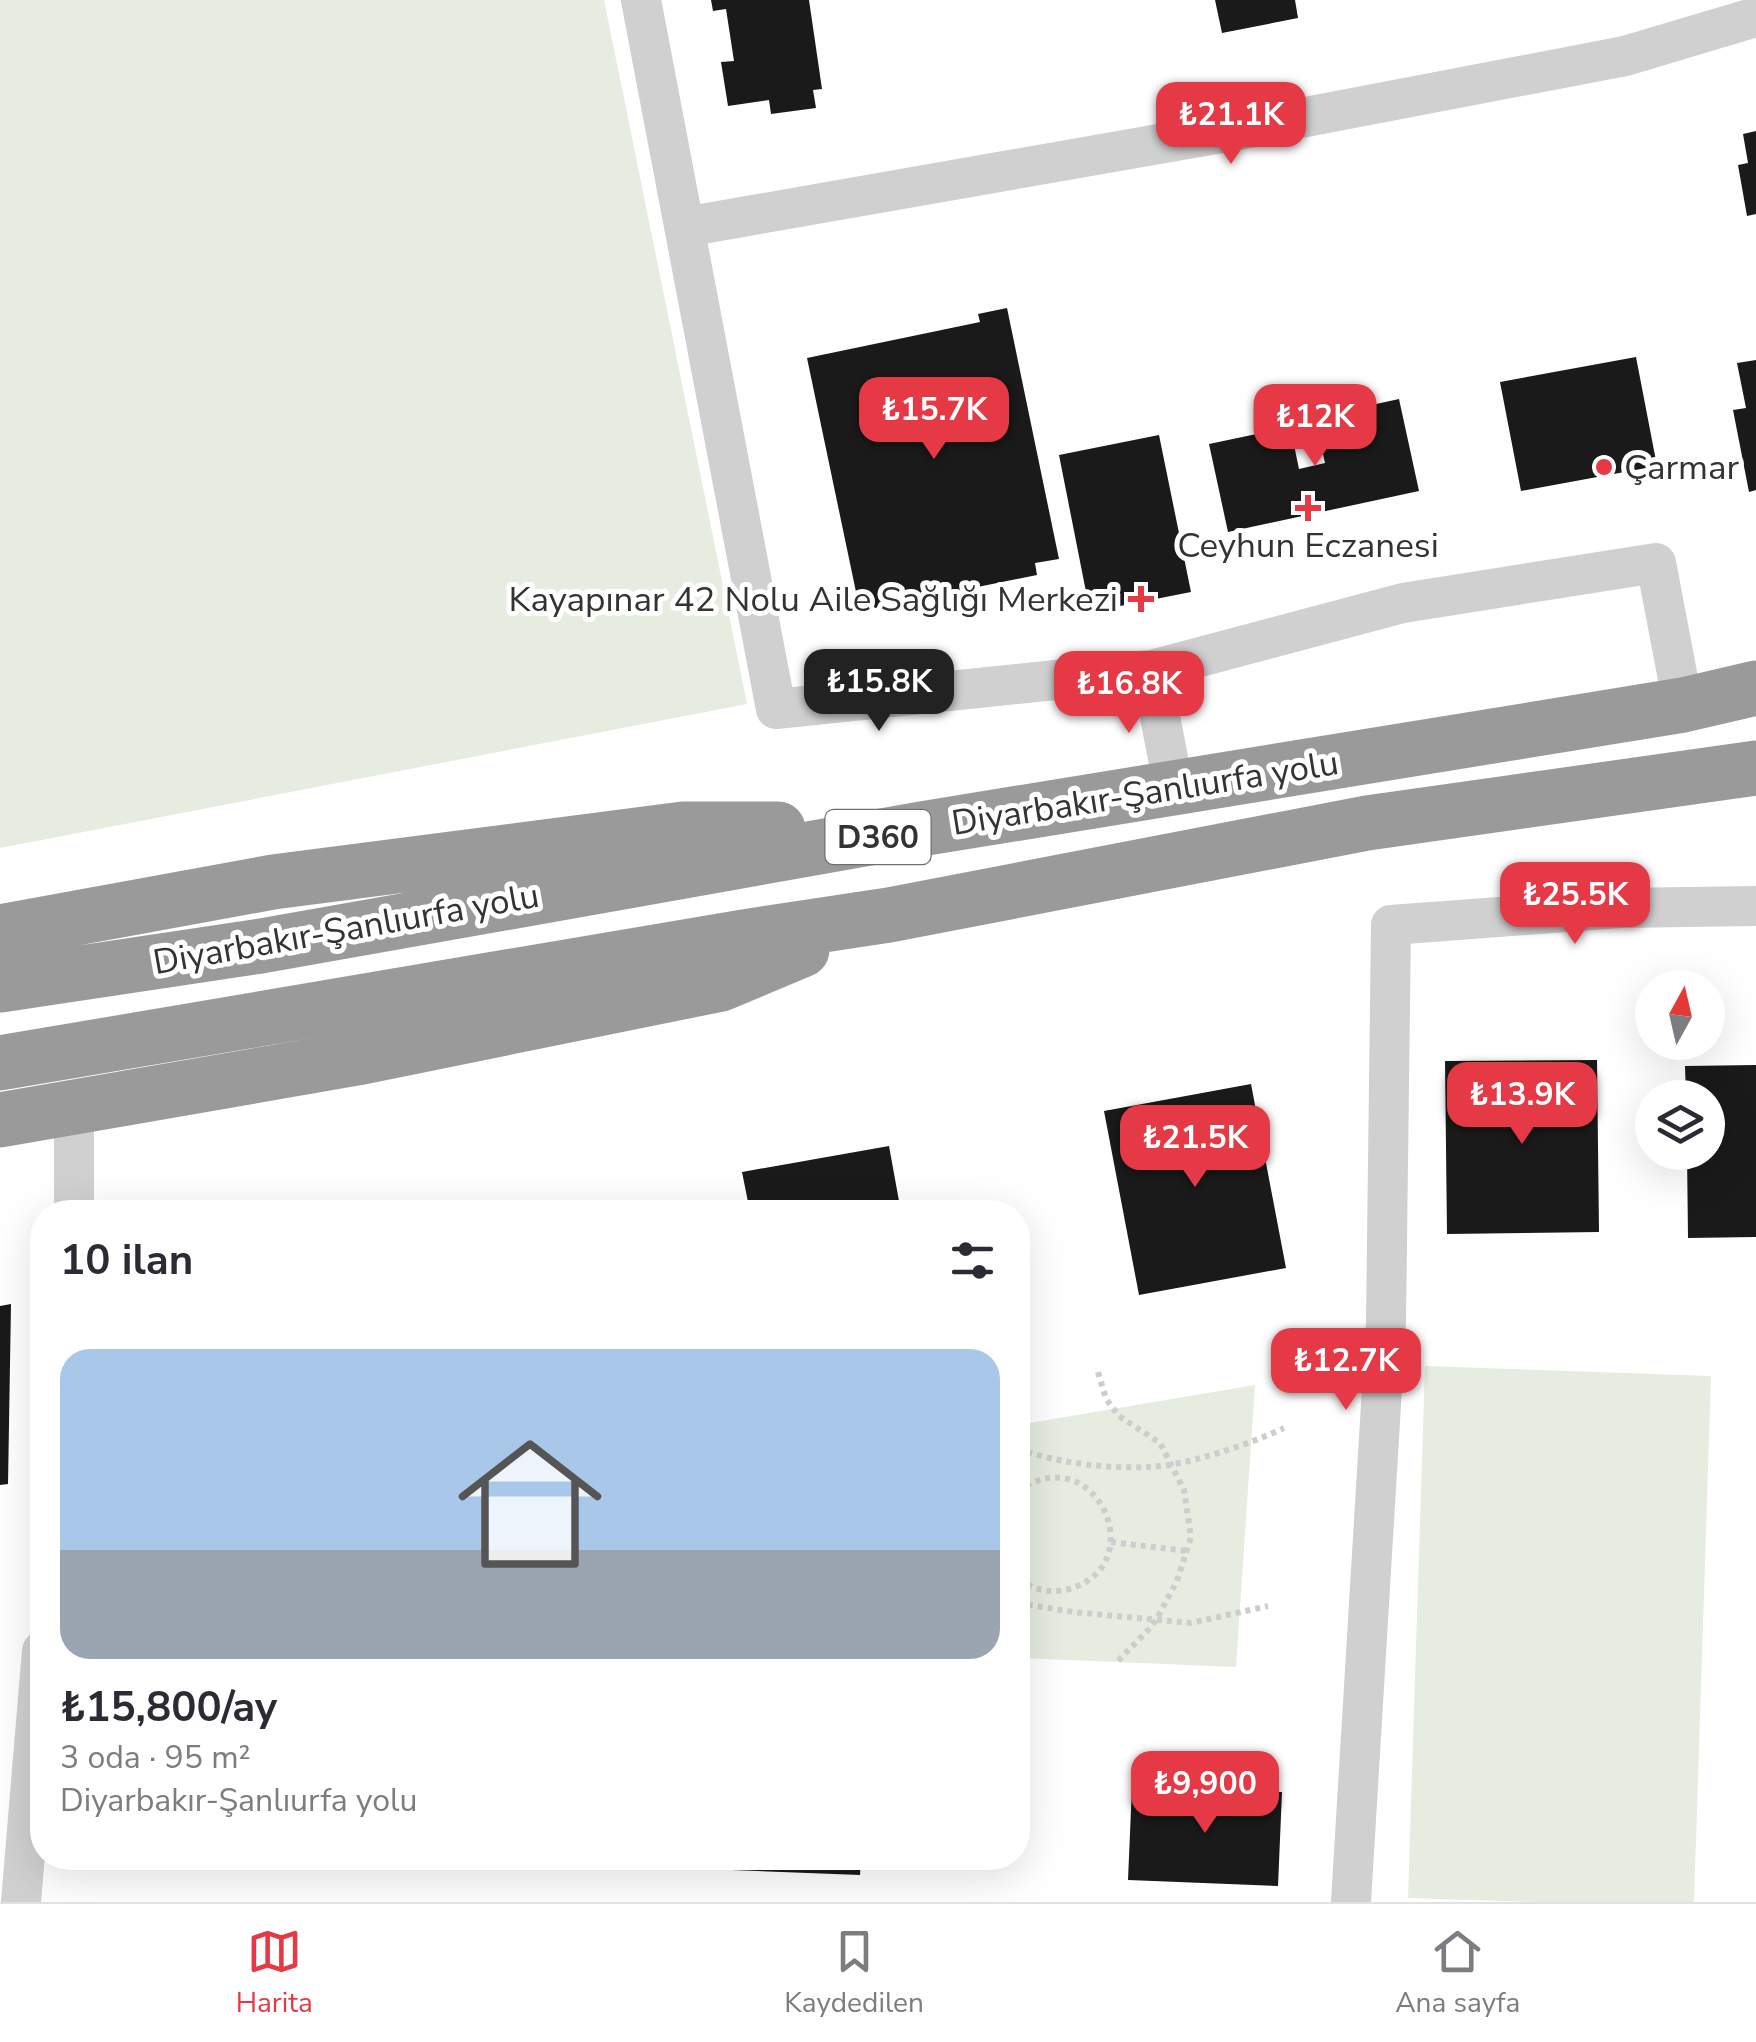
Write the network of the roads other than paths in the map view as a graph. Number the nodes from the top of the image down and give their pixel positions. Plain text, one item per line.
1 (641, 0) edge
2 (1756, 17) edge
3 (685, 227) junction
4 (1151, 670) junction
5 (1756, 688) edge
6 (1683, 705) junction
7 (1756, 768) edge
8 (1174, 789) junction
9 (921, 830) junction
10 (1756, 906) edge
11 (889, 915) junction
12 (0, 932) edge
13 (0, 985) edge
14 (0, 1063) edge
15 (74, 1107) junction
16 (0, 1120) edge
17 (74, 1200) edge
18 (30, 1794) edge
19 (21, 1902) edge
20 (1351, 1902) edge

1 - 3 street
2 - 3 street
3 - 4 street
4 - 6 street
4 - 8 street
5 - 6 highway, Diyarbakır-Şanlıurfa yolu / D360
6 - 8 highway, Diyarbakır-Şanlıurfa yolu / D360
7 - 11 highway, Diyarbakır-Şanlıurfa yolu / D360
8 - 9 highway, Diyarbakır-Şanlıurfa yolu / D360
9 - 12 highway
9 - 13 highway, Diyarbakır-Şanlıurfa yolu / D360
10 - 20 street
11 - 14 highway, Diyarbakır-Şanlıurfa yolu / D360
11 - 15 highway
15 - 16 highway
15 - 17 street
18 - 19 street

